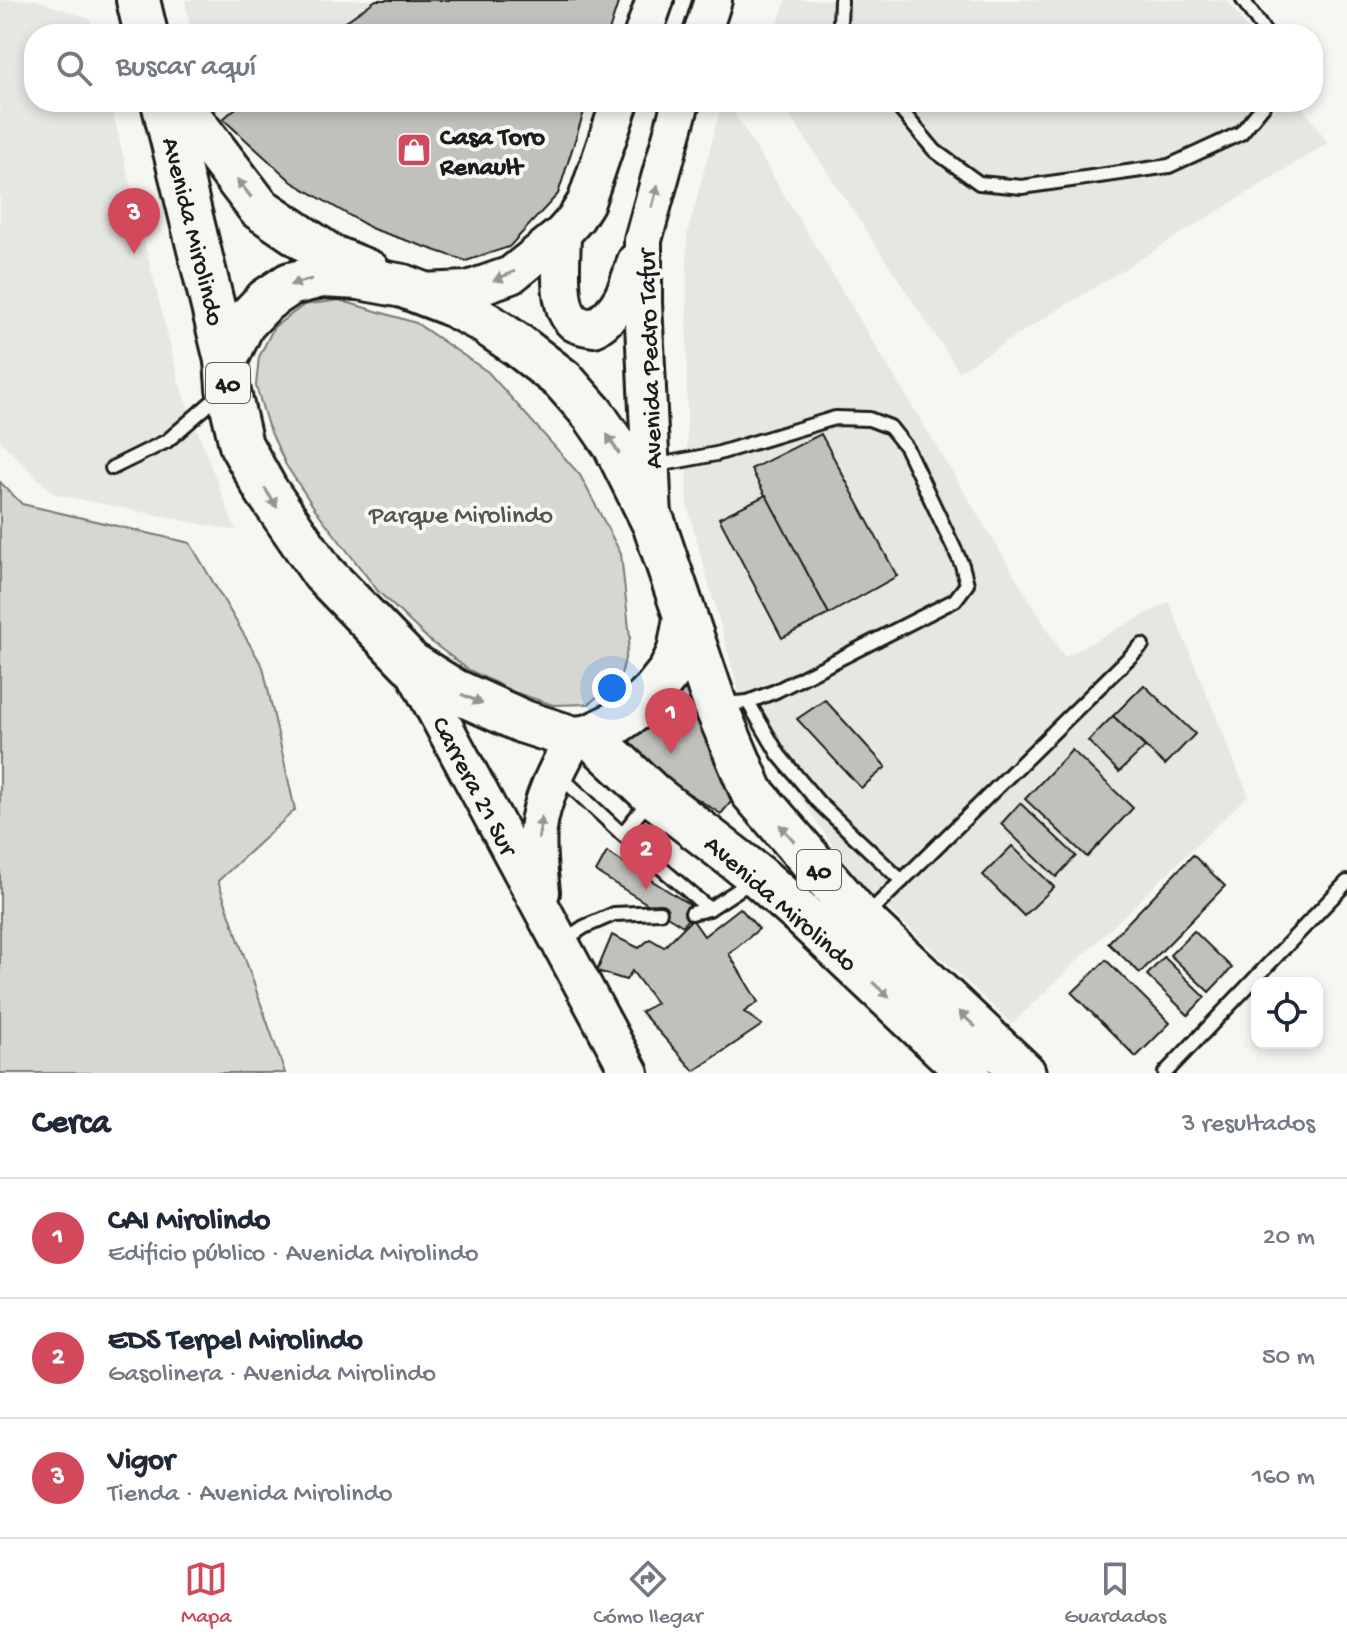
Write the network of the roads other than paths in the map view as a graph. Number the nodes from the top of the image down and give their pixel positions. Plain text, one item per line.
1 (138, 0) edge
2 (156, 0) edge
3 (655, 0) edge
4 (713, 0) edge
5 (841, 0) edge
6 (1243, 0) edge
7 (144, 24) edge
8 (161, 24) edge
9 (647, 24) edge
10 (705, 24) edge
11 (840, 24) edge
12 (1259, 24) edge
13 (165, 112) edge
14 (186, 112) edge
15 (617, 112) edge
16 (678, 112) edge
17 (902, 112) edge
18 (1258, 112) edge
19 (562, 234) junction
20 (643, 240) junction
21 (412, 289) junction
22 (227, 374) junction
23 (651, 466) junction
24 (112, 468) dead end
25 (654, 524) junction
26 (685, 619) junction
27 (1142, 645) dead end
28 (410, 663) junction
29 (731, 703) junction
30 (574, 749) junction
31 (654, 796) junction
32 (622, 834) junction
33 (759, 877) junction
34 (902, 881) junction
35 (1347, 882) edge
36 (542, 906) junction
37 (709, 909) junction
38 (660, 912) dead end
39 (692, 913) dead end
40 (862, 920) junction
41 (560, 942) junction
42 (630, 1073) edge
43 (969, 1073) edge
44 (1024, 1073) edge
45 (1165, 1073) edge

1 - 7 main road
2 - 8 main road
3 - 9 main road
4 - 10 main road
5 - 11 lane
6 - 12 lane
13 - 22 main road, Avenida Mirolindo
21 -> 14 main road, Avenida Mirolindo
15 - 19 main road
20 -> 16 main road, Avenida Pedro Tafur
17 - 18 lane
19 - 20 main road
19 -> 21 main road
20 - 23 main road, Avenida Pedro Tafur
21 -> 22 main road, 40
25 -> 21 main road, 40
22 - 24 lane
22 -> 28 main road, 40
23 - 25 main road, Avenida Pedro Tafur
23 - 29 lane
25 - 26 main road, 40
26 - 29 main road, Avenida Mirolindo / 40
26 - 30 main road
27 - 34 lane
28 -> 30 main road, 40
28 - 36 main road, Carrera 21 Sur
29 - 34 lane
40 -> 29 main road, Avenida Mirolindo / 40
30 - 31 main road, Avenida Mirolindo / 40
30 - 32 lane
36 -> 30 main road, Carrera 21 Sur
31 - 32 lane
31 - 33 main road, Avenida Mirolindo / 40
32 - 37 lane
33 - 37 lane
33 -> 43 main road, Avenida Mirolindo / 40
34 - 40 lane
35 - 45 lane
36 - 41 main road, Carrera 21 Sur
37 - 39 lane
38 - 41 lane
44 -> 40 main road, Avenida Mirolindo / 40
41 - 42 main road, Carrera 21 Sur

